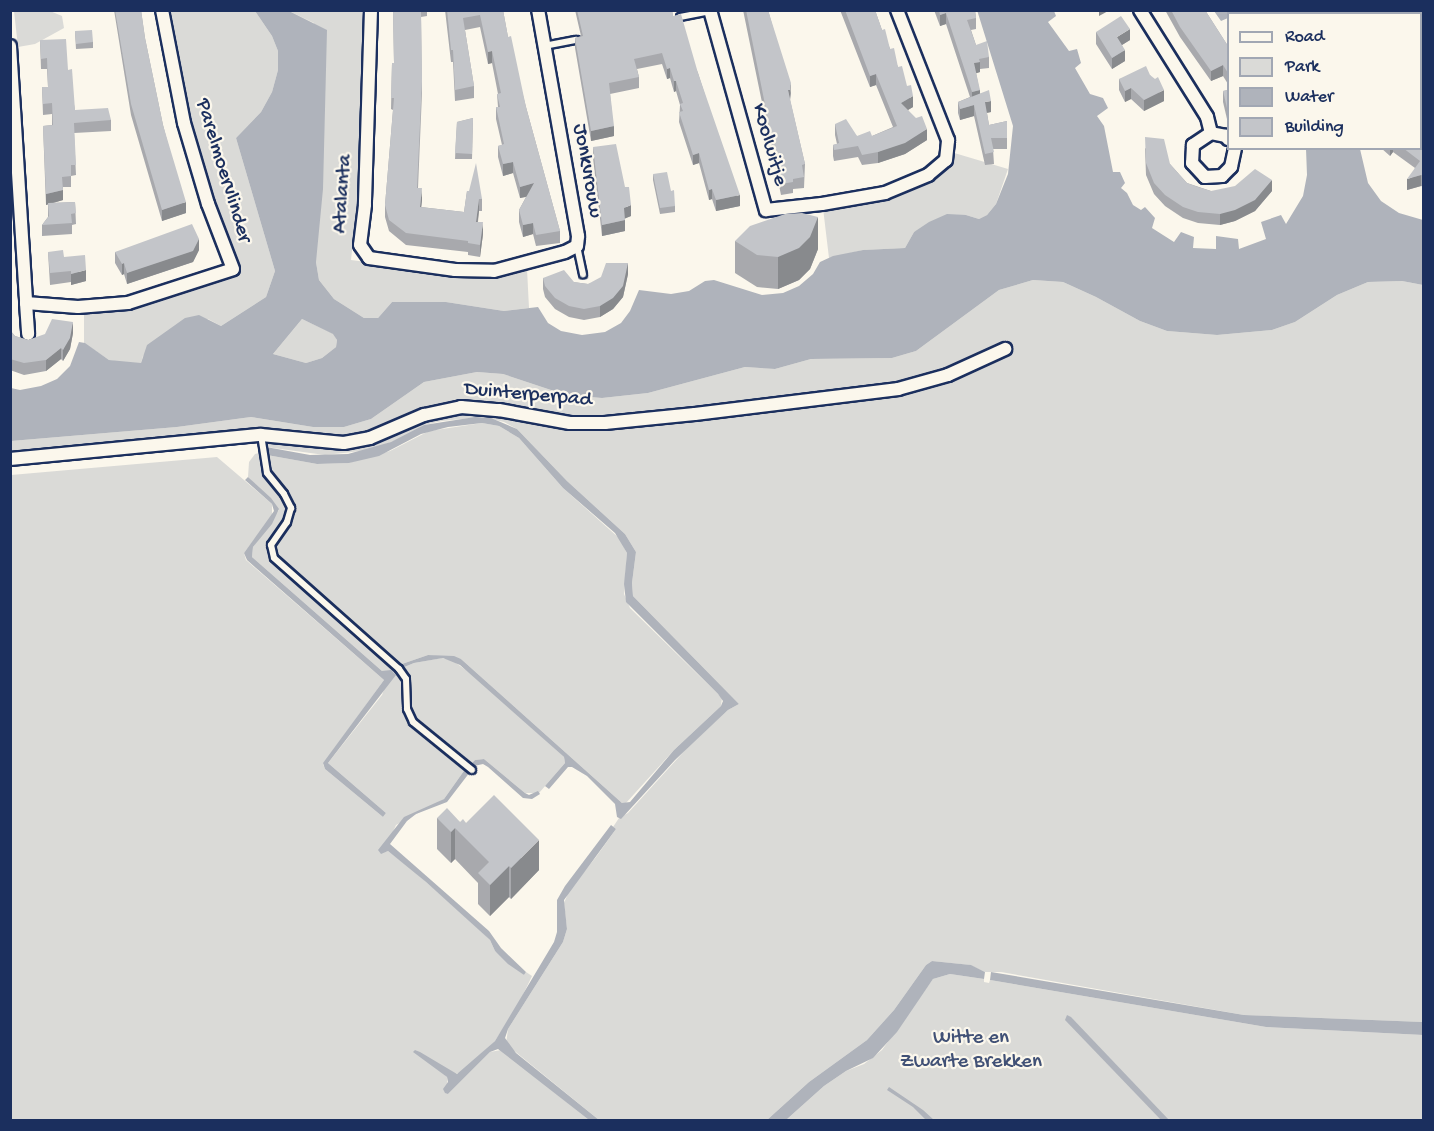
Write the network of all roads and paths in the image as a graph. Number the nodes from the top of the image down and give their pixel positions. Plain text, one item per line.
1 (162, 10) edge
2 (371, 10) edge
3 (538, 10) edge
4 (897, 10) edge
5 (1140, 10) edge
6 (710, 11) edge
7 (680, 17) edge
8 (576, 40) edge
9 (10, 46) edge
10 (544, 46) junction
11 (1211, 133) junction
12 (1227, 138) edge
13 (1239, 150) edge
14 (577, 246) junction
15 (487, 271) joint
16 (584, 274) dead end
17 (26, 303) junction
18 (28, 334) dead end
19 (1005, 349) dead end
20 (261, 435) junction
21 (10, 459) edge
22 (472, 770) dead end

1 - 17 street, Parelmoervlinder
2 - 15 street, Atalanta
3 - 10 street, Jonkvrouw
4 - 6 street, Koolwitje
5 - 11 street
6 - 7 lane
8 - 10 lane
9 - 17 street
10 - 14 street, Jonkvrouw
11 - 12 street
11 - 13 street
14 - 15 street, Jonkvrouw
14 - 16 lane
17 - 18 street
19 - 20 street, Duinterperpad
20 - 21 street, Duinterperpad
20 - 22 lane

